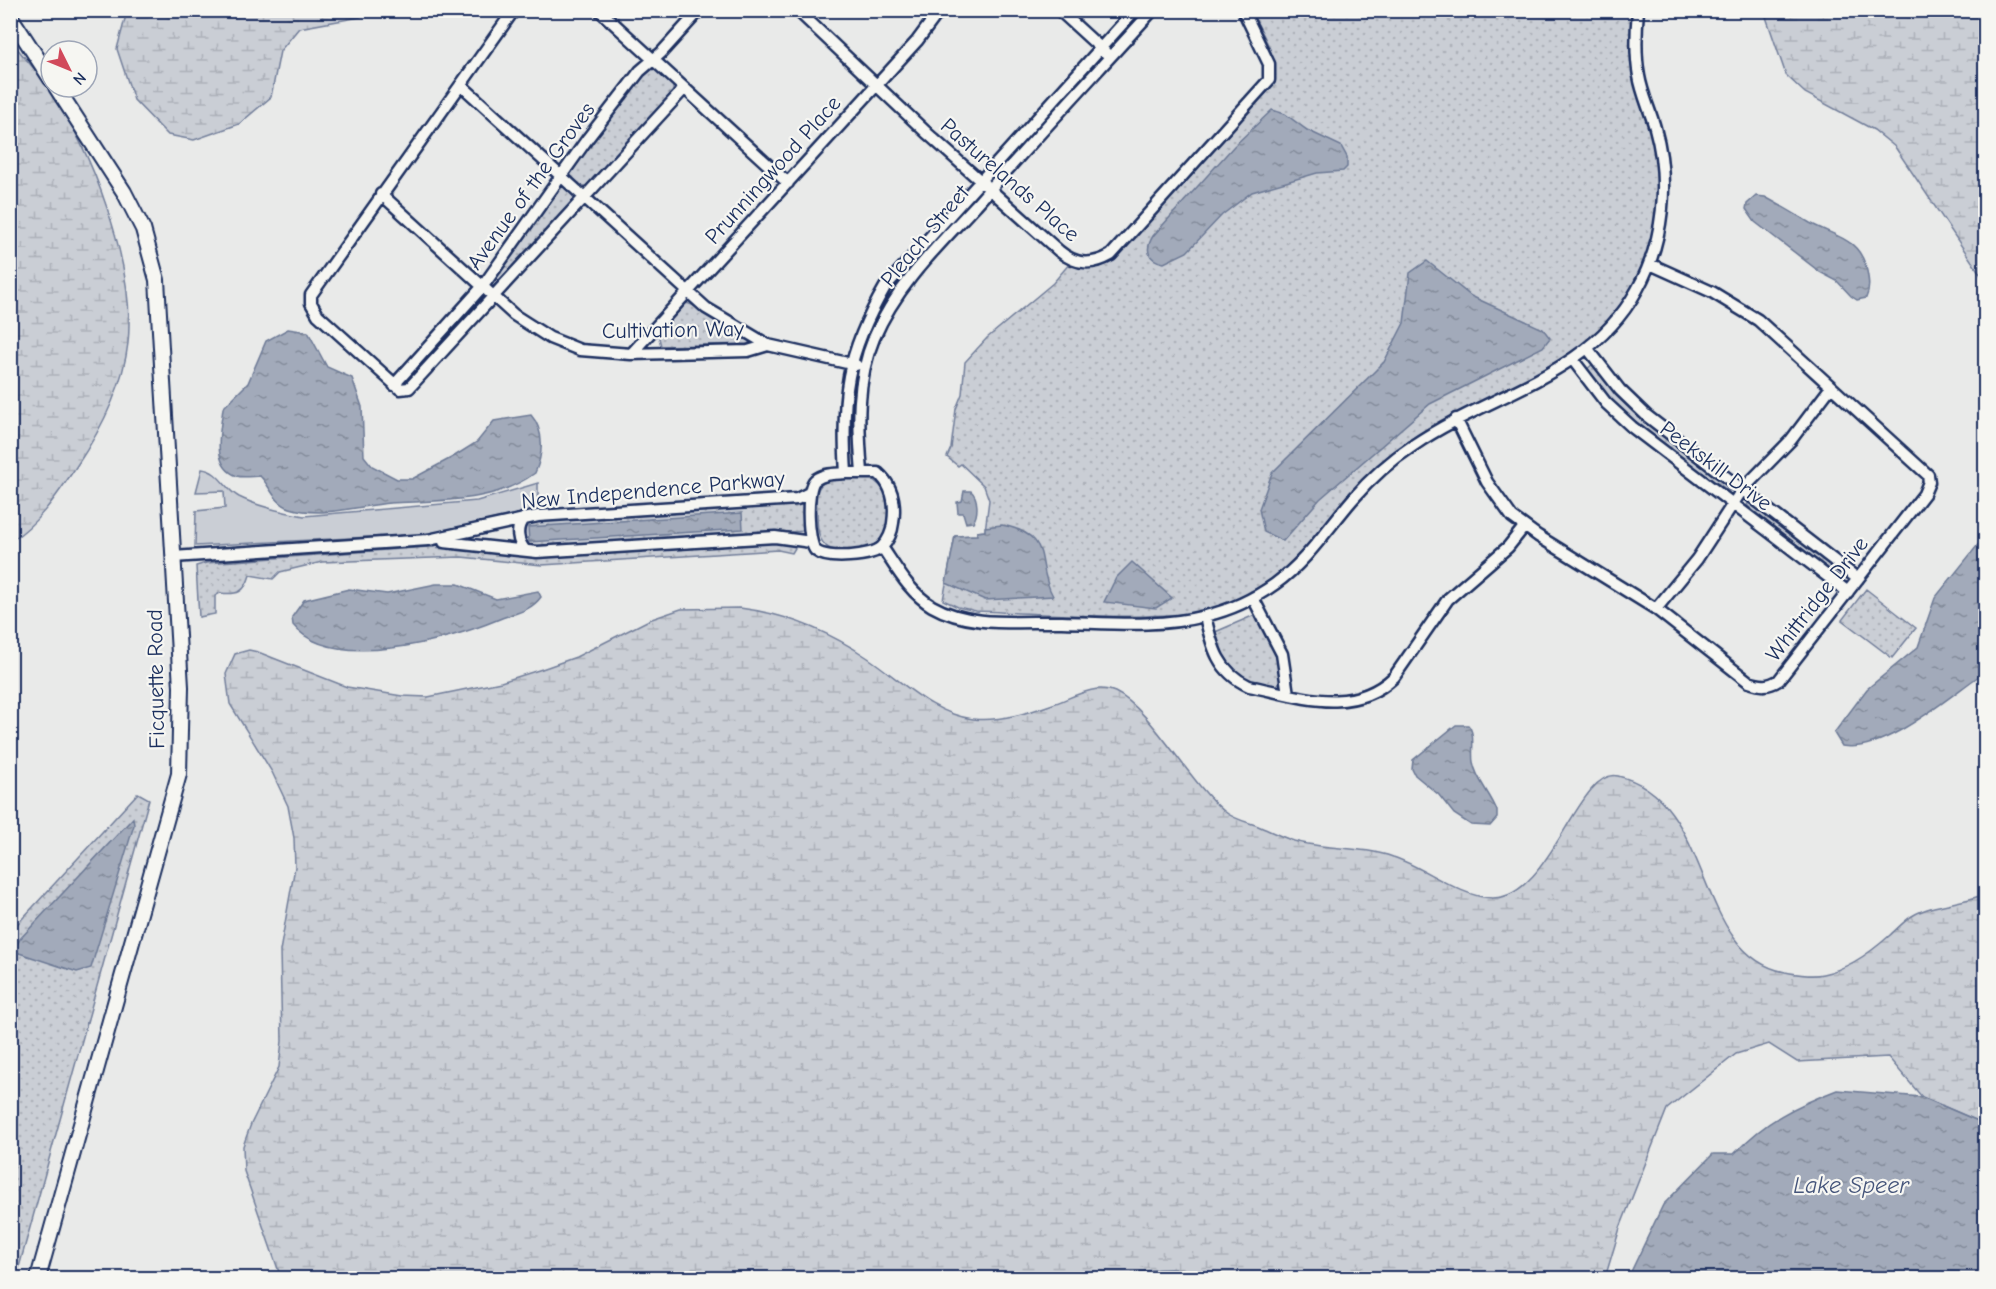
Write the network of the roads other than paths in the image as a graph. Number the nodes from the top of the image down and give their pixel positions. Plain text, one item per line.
1 (514, 10) edge
2 (599, 10) edge
3 (700, 10) edge
4 (797, 10) edge
5 (940, 10) edge
6 (1059, 10) edge
7 (1135, 10) edge
8 (1153, 10) edge
9 (1244, 10) edge
10 (1638, 10) edge
11 (10, 16) edge
12 (1101, 48) junction
13 (1110, 57) junction
14 (652, 59) junction
15 (39, 61) edge
16 (460, 85) junction
17 (877, 85) junction
18 (684, 89) junction
19 (64, 99) edge
20 (561, 176) junction
21 (979, 181) junction
22 (788, 183) junction
23 (990, 188) junction
24 (381, 194) junction
25 (585, 198) junction
26 (1650, 264) junction
27 (483, 286) junction
28 (688, 292) junction
29 (493, 296) junction
30 (768, 345) junction
31 (1588, 349) junction
32 (631, 354) junction
33 (1573, 360) junction
34 (850, 363) junction
35 (865, 367) junction
36 (394, 385) junction
37 (1831, 387) junction
38 (1456, 419) junction
39 (862, 472) junction
40 (846, 473) junction
41 (1742, 490) junction
42 (809, 493) junction
43 (1733, 503) junction
44 (524, 518) junction
45 (1524, 527) junction
46 (428, 540) junction
47 (811, 542) junction
48 (882, 547) junction
49 (526, 551) junction
50 (173, 557) junction
51 (1858, 579) junction
52 (1848, 592) junction
53 (1253, 598) junction
54 (1656, 609) junction
55 (1205, 616) junction
56 (1288, 694) junction
57 (38, 1278) edge

1 - 16 street, Avenue of the Groves
2 - 14 street
3 - 14 street, Avenue of the Groves
4 - 17 street, Pasturelands Place
5 - 17 street, Prunningwood Place
6 - 12 street
7 - 12 street, Pleach Street
8 - 13 street, Pleach Street
9 - 23 street, Pasturelands Place
10 - 26 street
11 - 15 main road
12 - 13 street
12 - 21 street, Pleach Street
13 - 23 street, Pleach Street
14 - 18 street
14 - 20 street, Avenue of the Groves
16 - 20 street, Cultivation Way
16 - 24 street, Avenue of the Groves
17 - 21 street, Pasturelands Place
17 - 22 street, Prunningwood Place
18 - 22 street
18 - 25 street, Avenue of the Groves
19 - 50 main road, Ficquette Road
20 - 25 street, Cultivation Way
20 - 27 street, Avenue of the Groves
21 - 23 street, Pasturelands Place
21 - 34 street, Pleach Street
22 - 28 street, Prunningwood Place
23 - 35 street, Pleach Street
24 - 27 street, Cultivation Way
24 - 36 street, Avenue of the Groves
25 - 28 street, Cultivation Way
25 - 29 street, Avenue of the Groves
26 - 31 street
26 - 37 street, Whittridge Drive
27 - 29 street, Cultivation Way
27 - 36 street, Avenue of the Groves
28 - 30 street, Cultivation Way
28 - 32 street, Prunningwood Place
29 - 32 street, Cultivation Way
29 - 36 street, Avenue of the Groves
30 - 32 street, Cultivation Way
30 - 34 street, Cultivation Way
31 - 33 street
31 - 41 street, Peekskill Drive
33 - 38 street
33 - 43 street, Peekskill Drive
34 - 35 street, Cultivation Way
34 - 40 street, Pleach Street
35 - 39 street, Pleach Street
37 - 41 street
37 - 51 street, Whittridge Drive
38 - 45 street, Whittridge Drive
38 - 53 street
39 - 40 street
39 - 48 street
40 - 42 street
41 - 43 street
41 - 51 street, Peekskill Drive
42 - 44 street, New Independence Parkway
42 - 47 street
43 - 52 street, Peekskill Drive
43 - 54 street
44 - 46 street, New Independence Parkway
44 - 49 street
45 - 54 street, Whittridge Drive
45 - 56 street
46 - 49 street, New Independence Parkway
46 - 50 street, New Independence Parkway
47 - 48 street
47 - 49 street, New Independence Parkway
48 - 55 street
50 - 57 main road, Ficquette Road
51 - 52 street, Whittridge Drive
52 - 54 street, Whittridge Drive
53 - 55 street
53 - 56 street
55 - 56 street

